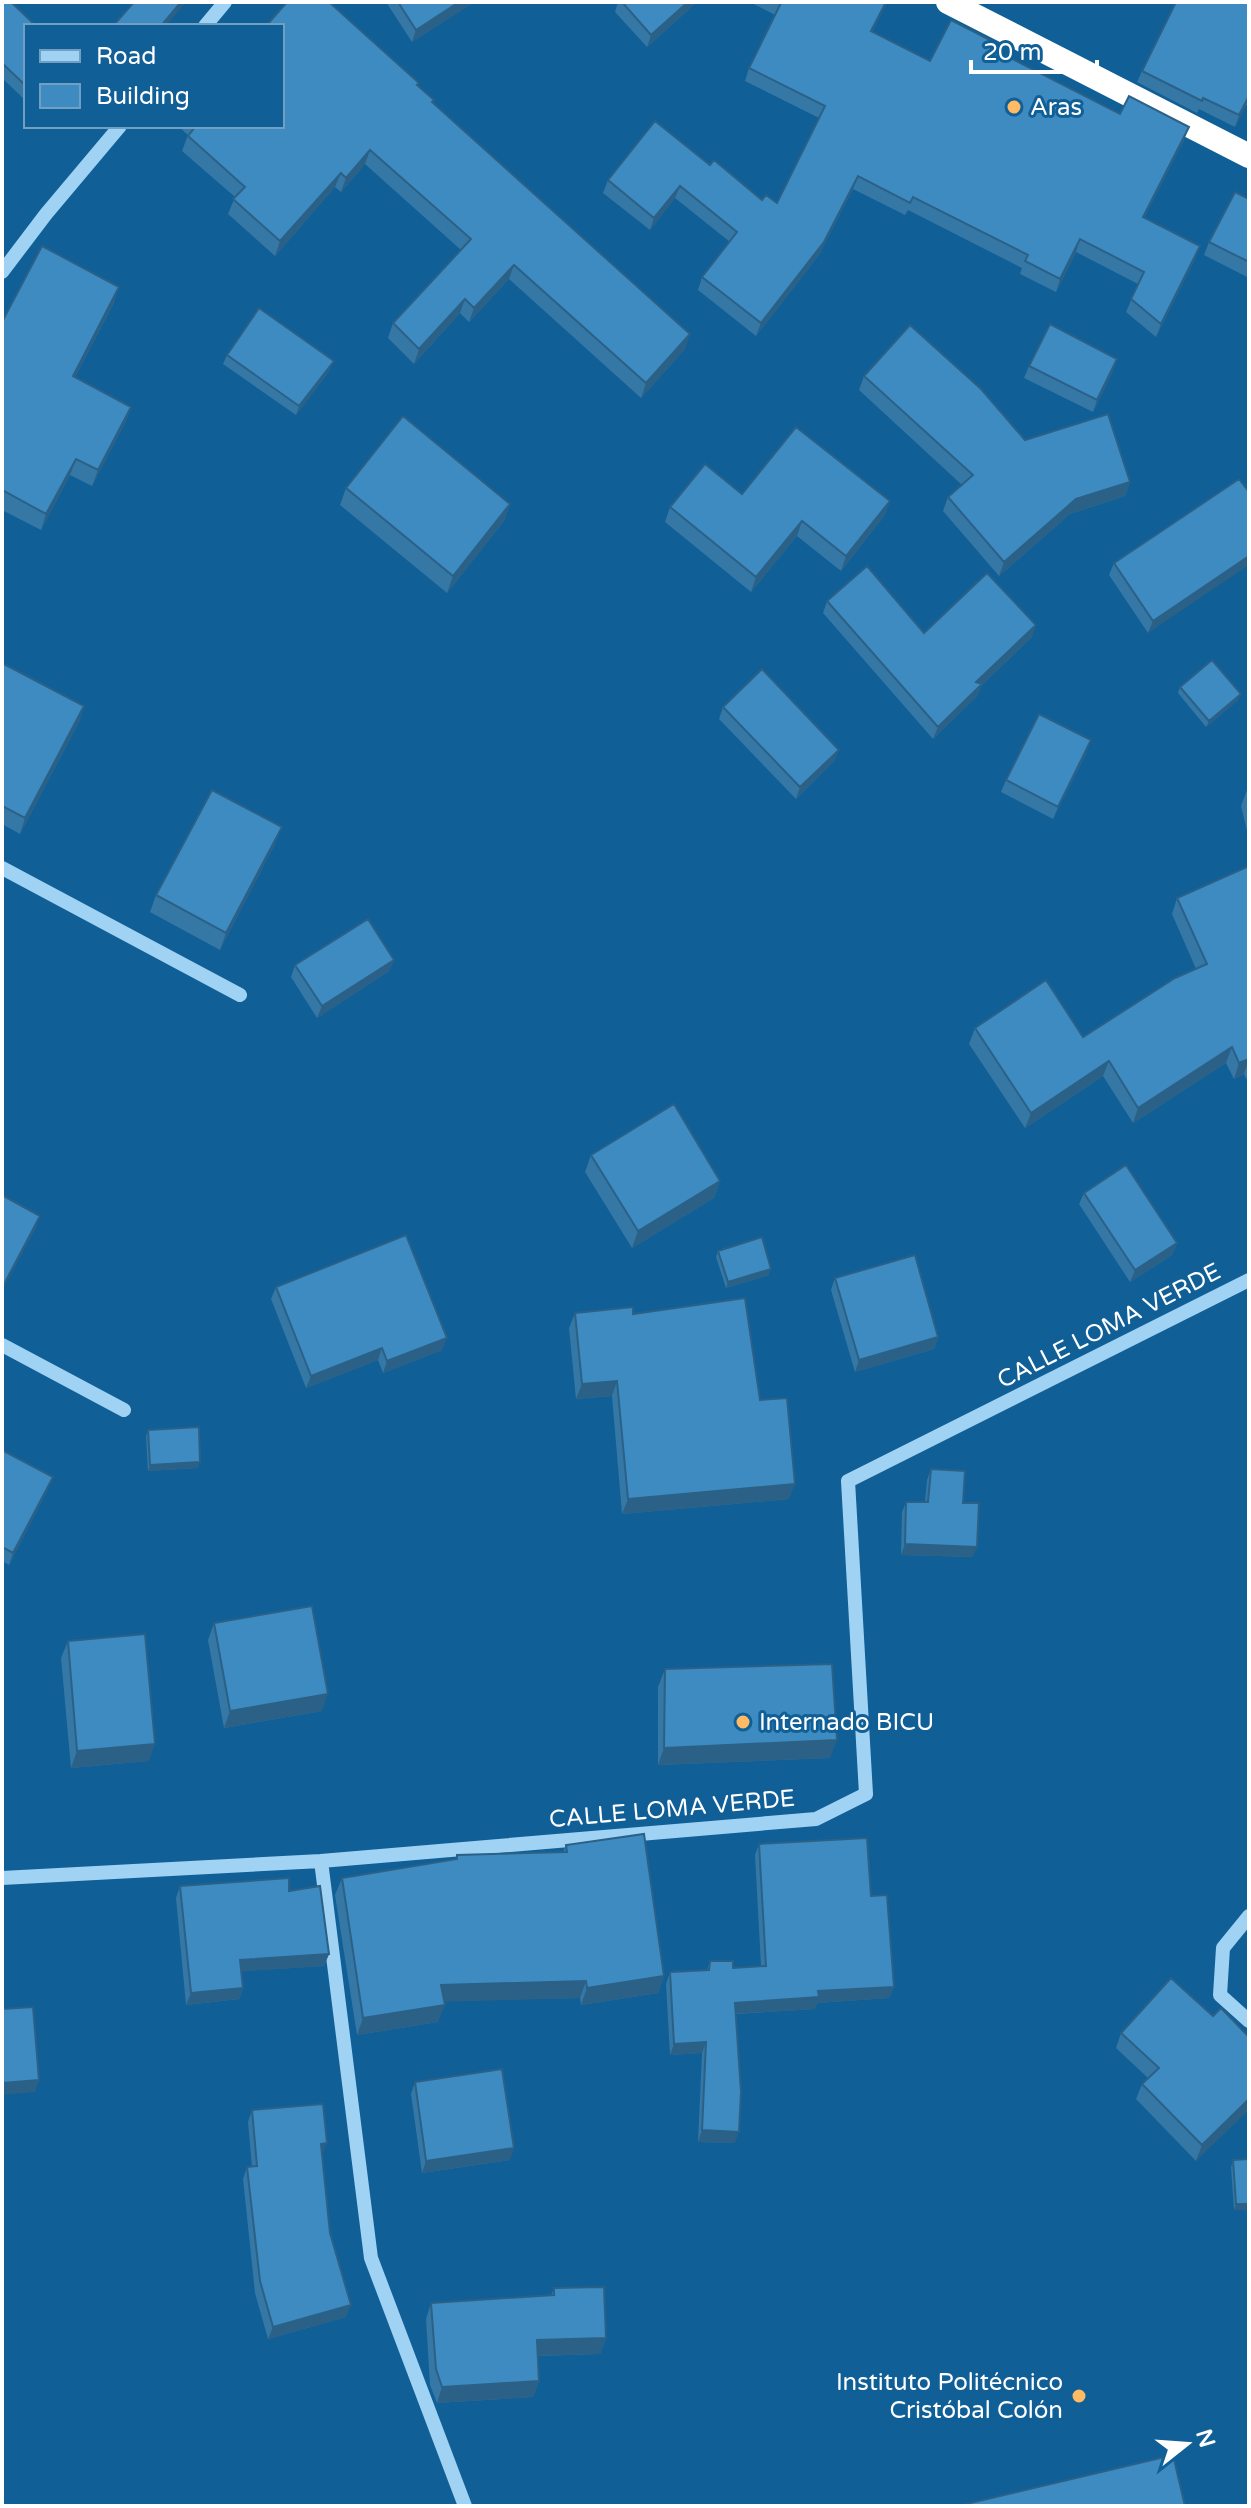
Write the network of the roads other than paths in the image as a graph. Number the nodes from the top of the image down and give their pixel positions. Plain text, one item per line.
1 (225, 2) edge
2 (948, 2) edge
3 (207, 24) edge
4 (118, 128) edge
5 (1249, 156) edge
6 (2, 272) edge
7 (2, 868) edge
8 (240, 995) dead end
9 (1249, 1280) edge
10 (2, 1345) edge
11 (124, 1410) dead end
12 (321, 1861) junction
13 (2, 1878) edge
14 (1249, 1916) edge
15 (1249, 2021) edge
16 (465, 2506) edge

1 - 3 street
2 - 5 highway
4 - 6 street
7 - 8 street
9 - 12 street, CALLE LOMA VERDE
10 - 11 street
12 - 13 street, CALLE LOMA VERDE
12 - 16 street
14 - 15 street

